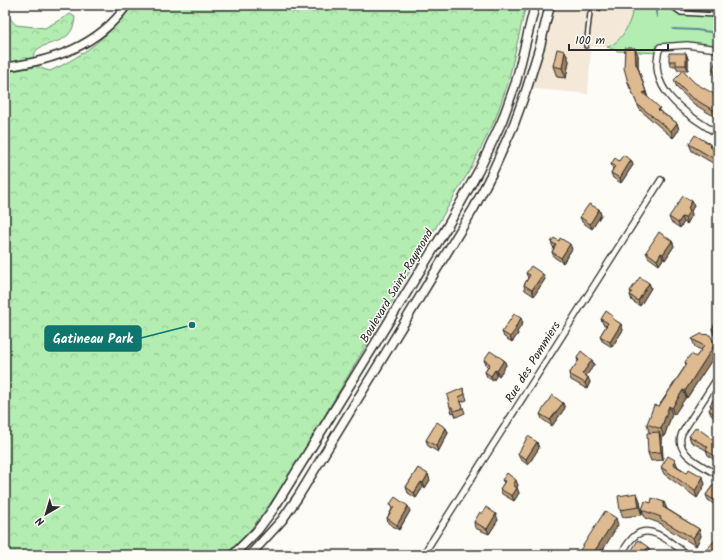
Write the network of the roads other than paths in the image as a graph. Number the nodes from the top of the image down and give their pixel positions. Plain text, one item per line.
1 (127, 5) edge
2 (535, 5) edge
3 (550, 5) edge
4 (670, 5) edge
5 (590, 13) dead end
6 (718, 14) edge
7 (586, 46) dead end
8 (718, 49) edge
9 (5, 67) edge
10 (718, 134) edge
11 (661, 180) dead end
12 (718, 377) edge
13 (718, 475) edge
14 (282, 520) junction
15 (233, 555) edge
16 (250, 555) edge
17 (257, 555) edge
18 (423, 555) edge
19 (621, 555) edge
20 (688, 555) edge

1 - 9 street
2 - 15 main road, Boulevard Saint-Raymond
3 - 14 main road
4 - 6 lane
5 - 7 lane
8 - 10 street
11 - 18 street, Rue des Pommiers
12 - 13 street
14 - 16 main road
14 - 17 main road
19 - 20 street

